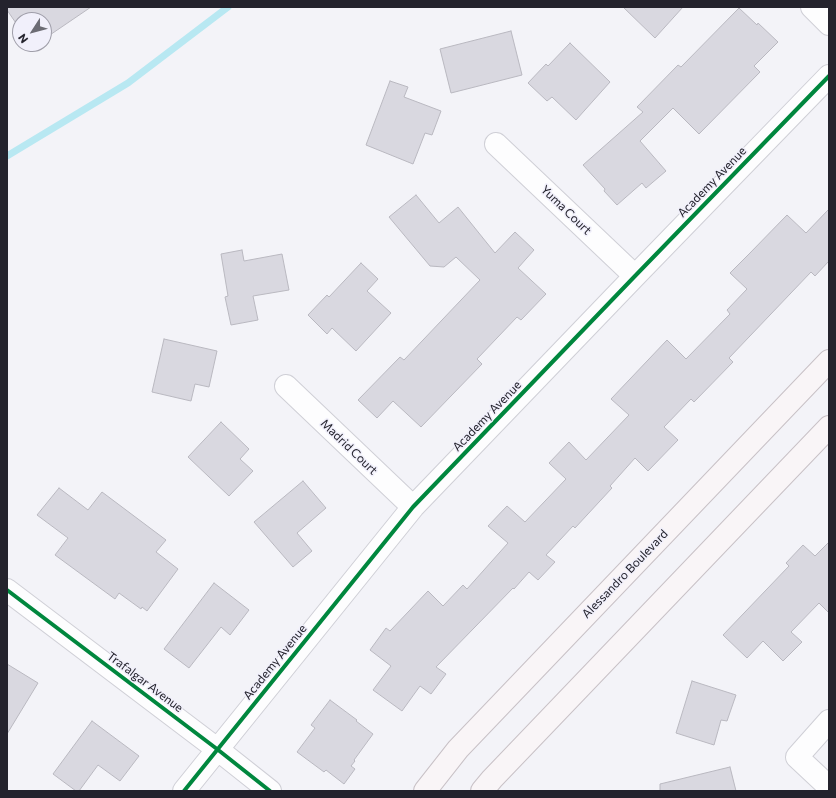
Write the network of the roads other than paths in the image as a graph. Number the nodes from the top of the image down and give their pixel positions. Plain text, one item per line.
1 (812, 7) edge
2 (829, 24) edge
3 (829, 76) edge
4 (496, 144) dead end
5 (635, 276) junction
6 (829, 361) edge
7 (286, 386) dead end
8 (829, 427) edge
9 (413, 507) junction
10 (7, 590) edge
11 (829, 721) edge
12 (217, 748) junction
13 (829, 787) edge
14 (184, 791) edge
15 (270, 791) edge
16 (425, 791) edge
17 (482, 791) edge

1 - 2 street
3 - 5 street, Academy Avenue
4 - 5 street, Yuma Court
5 - 9 street, Academy Avenue
6 - 16 main road, Alessandro Boulevard
7 - 9 street, Madrid Court
8 - 17 main road
9 - 12 street, Academy Avenue
10 - 12 street, Trafalgar Avenue
11 - 13 street
12 - 14 street, Academy Avenue
12 - 15 street, Trafalgar Avenue

